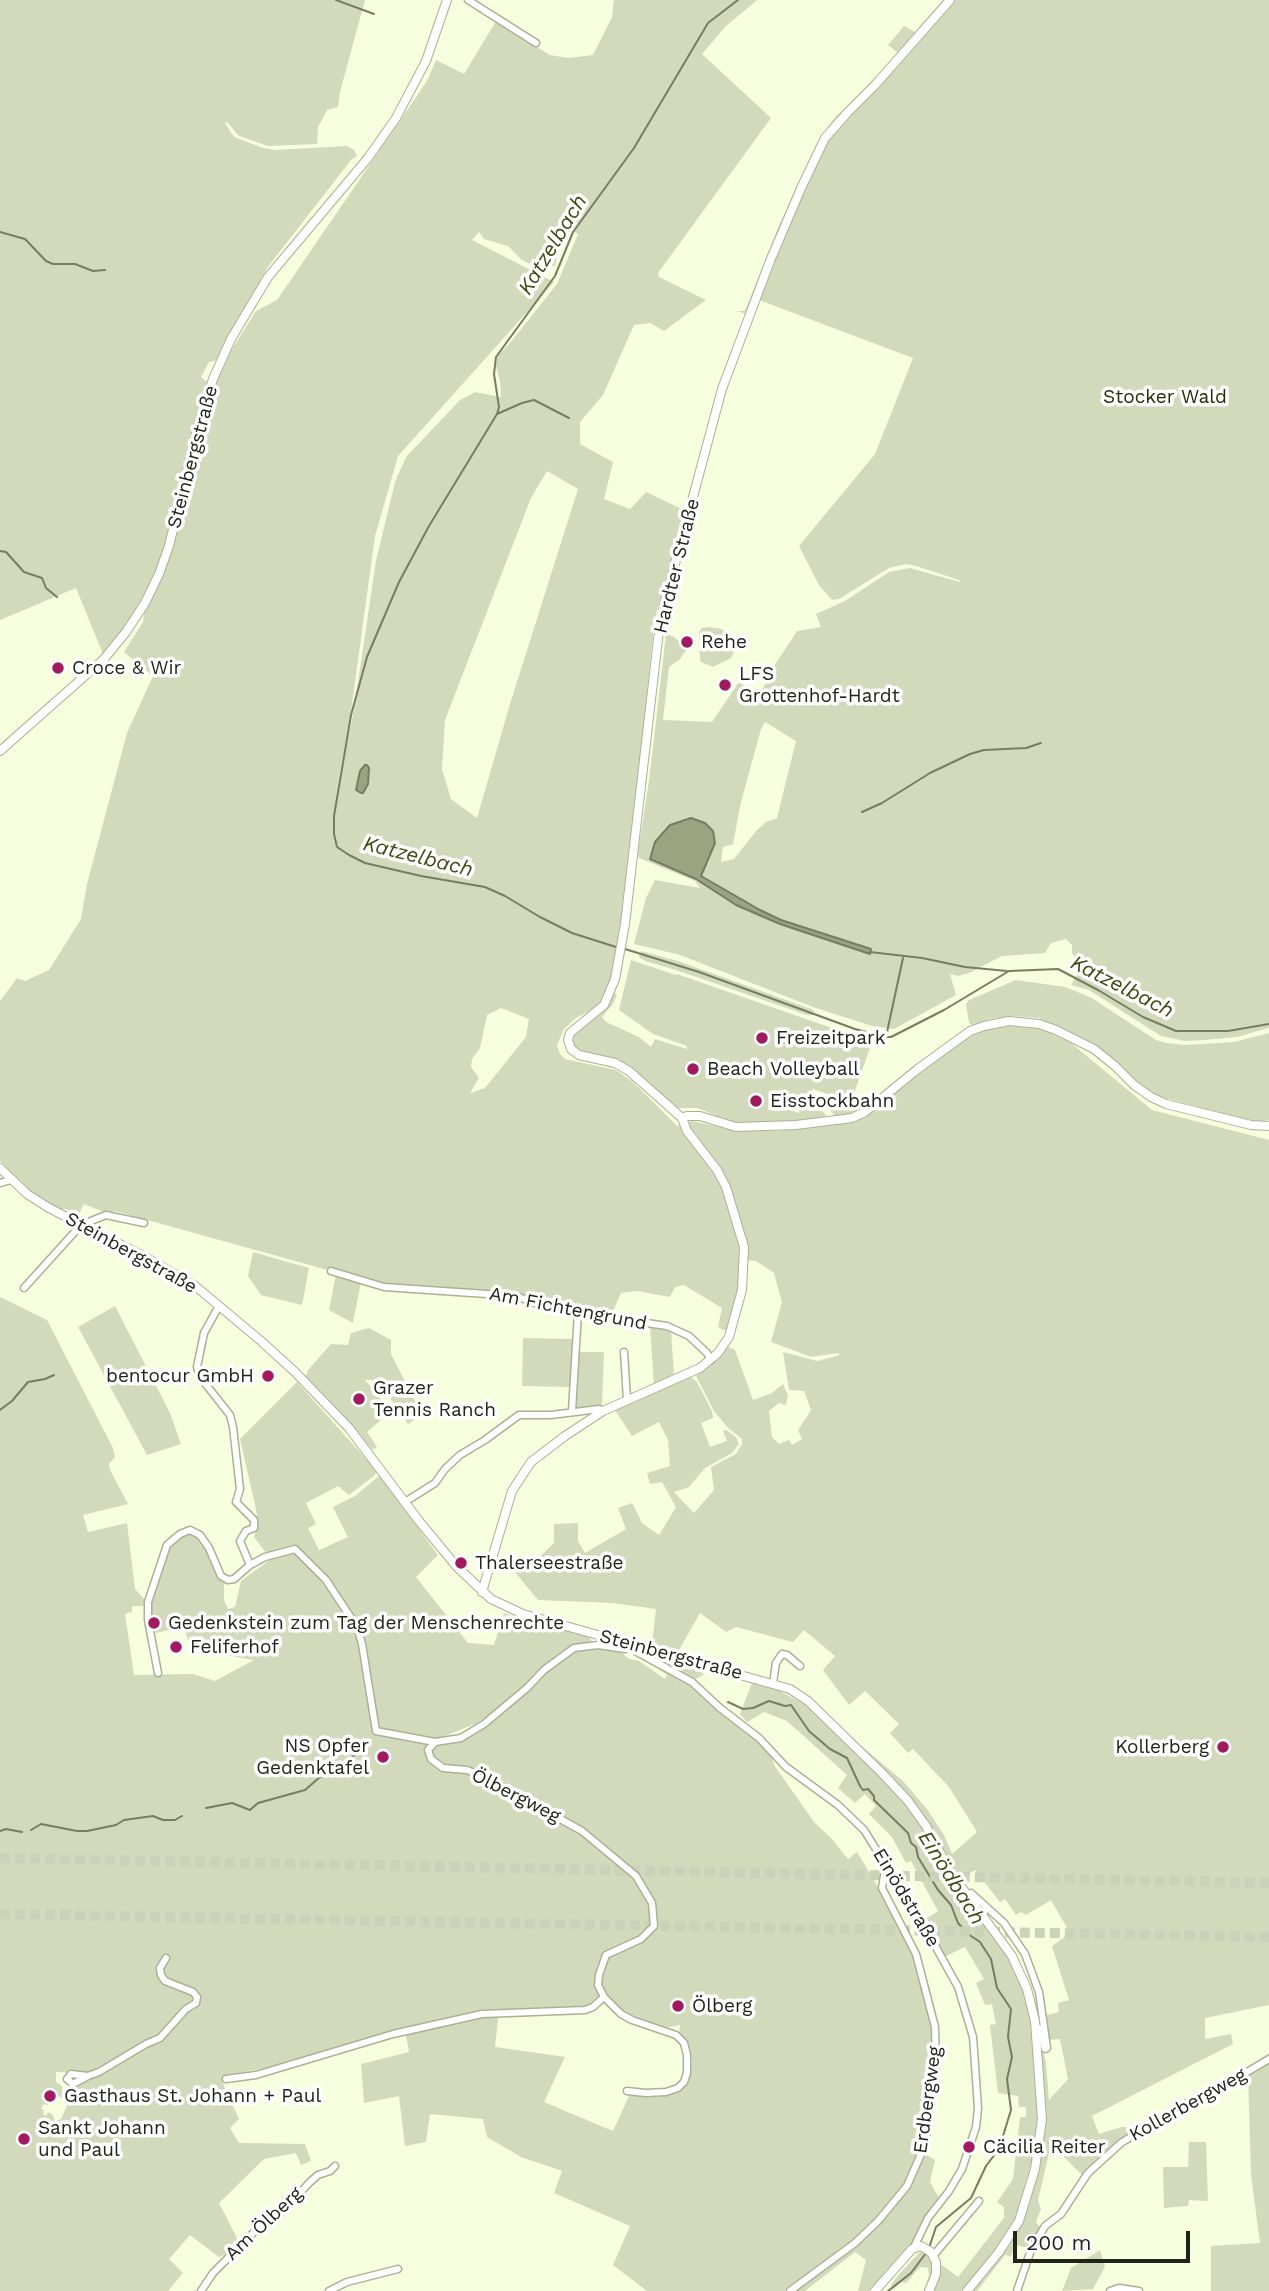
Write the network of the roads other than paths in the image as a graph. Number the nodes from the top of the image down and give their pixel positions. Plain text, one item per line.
1 (447, 0) edge
2 (468, 0) edge
3 (950, 0) edge
4 (536, 43) dead end
5 (0, 751) edge
6 (682, 1118) junction
7 (1269, 1126) edge
8 (0, 1168) edge
9 (11, 1180) junction
10 (0, 1183) edge
11 (144, 1223) dead end
12 (81, 1225) junction
13 (331, 1271) dead end
14 (24, 1288) dead end
15 (219, 1306) junction
16 (578, 1312) junction
17 (624, 1352) dead end
18 (711, 1360) junction
19 (627, 1400) junction
20 (572, 1411) junction
21 (603, 1411) junction
22 (405, 1502) junction
23 (250, 1565) junction
24 (482, 1592) junction
25 (629, 1644) junction
26 (800, 1666) dead end
27 (159, 1673) dead end
28 (773, 1683) junction
29 (435, 1742) junction
30 (886, 1864) junction
31 (967, 1895) junction
32 (166, 1958) dead end
33 (604, 1997) junction
34 (1036, 2029) junction
35 (1269, 2059) edge
36 (88, 2076) dead end
37 (226, 2079) dead end
38 (627, 2091) dead end
39 (335, 2166) dead end
40 (979, 2201) dead end
41 (917, 2247) junction
42 (932, 2254) junction
43 (398, 2269) dead end
44 (201, 2291) edge
45 (329, 2291) edge
46 (790, 2291) edge
47 (875, 2291) edge
48 (929, 2291) edge
49 (967, 2291) edge
50 (1017, 2291) edge
51 (1110, 2291) edge
52 (1139, 2291) edge

1 - 5 main road, Steinbergstraße
2 - 4 street
3 - 6 main road, Hardter Straße
6 - 7 main road
6 - 18 main road
8 - 9 main road, Steinbergstraße
9 - 10 street
9 - 12 main road, Steinbergstraße
11 - 12 street
12 - 14 street
12 - 15 main road, Steinbergstraße
13 - 16 street, Am Fichtengrund
15 - 22 main road, Steinbergstraße
15 - 23 street
16 - 18 street, Am Fichtengrund
16 - 20 street
17 - 19 street
18 - 19 main road
19 - 21 main road
20 - 21 street
20 - 22 street
21 - 24 main road
22 - 24 main road, Steinbergstraße
23 - 27 street
23 - 29 street
24 - 25 main road, Steinbergstraße
25 - 28 main road, Steinbergstraße
25 - 29 street
25 - 30 street, Einödstraße
26 - 28 street
28 - 31 main road, Steinbergstraße
29 - 33 street, Ölbergweg
30 - 41 street, Einödstraße
30 - 46 street, Erdbergweg
31 - 34 main road, Steinbergstraße
31 - 34 street
32 - 36 street
33 - 37 street
33 - 38 street
34 - 49 main road, Steinbergstraße
35 - 50 street, Kollerbergweg
39 - 44 street, Am Ölberg
40 - 42 street
41 - 42 main road
41 - 47 main road
42 - 48 main road
43 - 45 street
51 - 52 street

